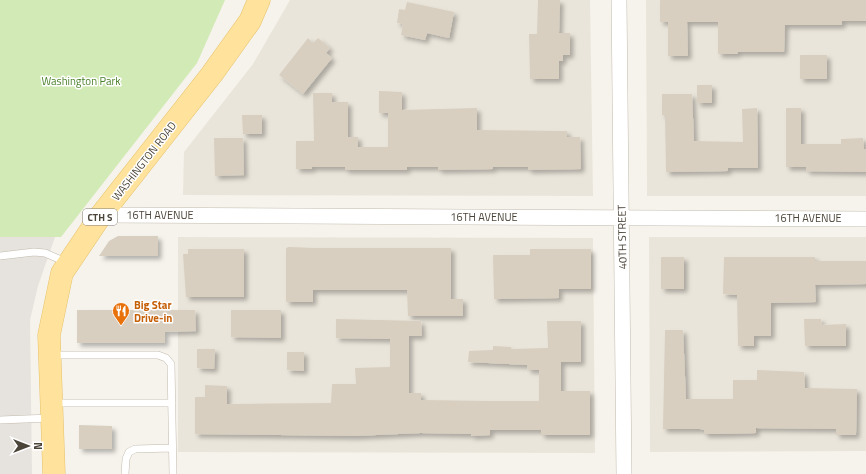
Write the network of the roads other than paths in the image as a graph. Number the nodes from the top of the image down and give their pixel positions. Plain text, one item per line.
1 (259, 0) edge
2 (619, 0) edge
3 (102, 215) junction
4 (622, 217) junction
5 (866, 219) edge
6 (0, 256) edge
7 (68, 263) junction
8 (50, 355) junction
9 (172, 403) junction
10 (52, 410) junction
11 (0, 420) edge
12 (172, 448) junction
13 (54, 474) edge
14 (125, 474) edge
15 (172, 474) edge
16 (624, 474) edge

1 - 3 main road, WASHINGTON ROAD / CTH S
2 - 4 street, 40TH STREET
3 - 4 street, 16TH AVENUE
3 - 7 main road, WASHINGTON ROAD / CTH S
4 - 5 street, 16TH AVENUE
4 - 16 street, 40TH STREET
6 - 7 lane
7 - 8 main road, WASHINGTON ROAD / CTH S
8 - 9 lane
8 - 10 main road, WASHINGTON ROAD / CTH S
9 - 10 lane
9 - 12 lane
10 - 11 lane
10 - 13 main road, WASHINGTON ROAD / CTH S
12 - 14 lane
12 - 15 lane

